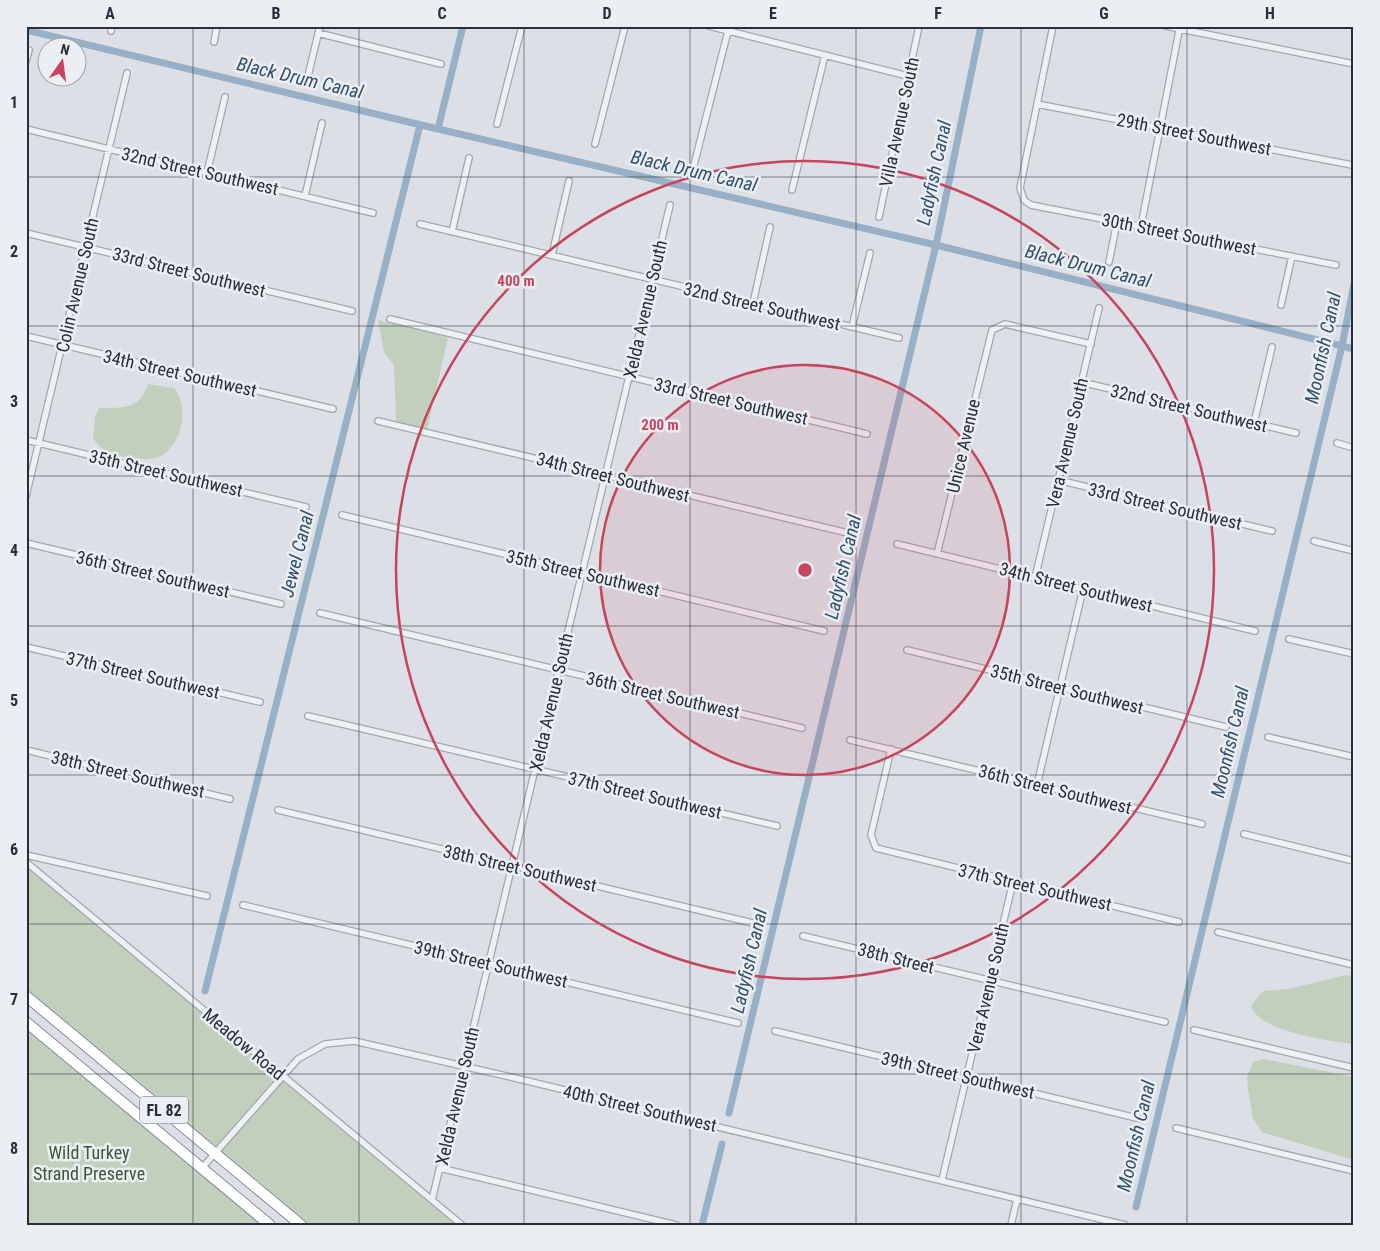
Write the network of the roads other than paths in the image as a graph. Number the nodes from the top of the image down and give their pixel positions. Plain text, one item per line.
1 (217, 26) edge
2 (522, 26) edge
3 (625, 26) edge
4 (709, 26) edge
5 (919, 26) edge
6 (1053, 26) edge
7 (1166, 26) edge
8 (1180, 28) edge
9 (319, 29) edge
10 (728, 31) junction
11 (214, 42) dead end
12 (29, 50) dead end
13 (825, 55) junction
14 (26, 61) edge
15 (441, 64) dead end
16 (1354, 64) edge
17 (127, 73) dead end
18 (308, 76) dead end
19 (908, 76) junction
20 (225, 97) dead end
21 (1037, 104) junction
22 (322, 123) dead end
23 (497, 124) dead end
24 (1160, 128) junction
25 (26, 129) edge
26 (595, 144) dead end
27 (110, 149) junction
28 (469, 158) dead end
29 (694, 165) dead end
30 (1352, 165) dead end
31 (207, 173) junction
32 (569, 181) dead end
33 (792, 190) dead end
34 (305, 196) junction
35 (670, 205) dead end
36 (373, 213) dead end
37 (879, 217) dead end
38 (1117, 222) junction
39 (420, 224) dead end
40 (1141, 226) junction
41 (770, 228) dead end
42 (452, 232) junction
43 (26, 233) edge
44 (86, 247) junction
45 (870, 253) dead end
46 (552, 255) junction
47 (1292, 256) junction
48 (1109, 262) dead end
49 (1336, 265) dead end
50 (652, 280) junction
51 (752, 303) junction
52 (1281, 305) dead end
53 (1099, 308) dead end
54 (352, 311) dead end
55 (390, 320) dead end
56 (852, 327) junction
57 (26, 336) edge
58 (899, 338) dead end
59 (1091, 344) junction
60 (62, 345) junction
61 (1272, 348) dead end
62 (629, 377) junction
63 (1081, 382) junction
64 (333, 410) dead end
65 (378, 421) dead end
66 (1254, 423) junction
67 (867, 434) dead end
68 (1296, 434) dead end
69 (26, 440) edge
70 (39, 443) junction
71 (1337, 444) dead end
72 (1354, 448) edge
73 (606, 475) junction
74 (1058, 480) junction
75 (26, 496) edge
76 (306, 507) dead end
77 (342, 515) dead end
78 (1272, 531) dead end
79 (848, 533) dead end
80 (1314, 542) dead end
81 (26, 543) edge
82 (897, 544) dead end
83 (1354, 551) edge
84 (937, 554) junction
85 (582, 573) junction
86 (1035, 578) junction
87 (1083, 589) junction
88 (281, 604) dead end
89 (320, 613) dead end
90 (824, 630) dead end
91 (1254, 631) dead end
92 (1289, 639) dead end
93 (26, 647) edge
94 (907, 650) dead end
95 (1354, 654) edge
96 (559, 670) junction
97 (1060, 687) junction
98 (260, 702) dead end
99 (308, 716) dead end
100 (1226, 727) dead end
101 (802, 728) dead end
102 (1268, 737) dead end
103 (850, 740) dead end
104 (891, 749) junction
105 (26, 750) edge
106 (1354, 757) edge
107 (535, 768) junction
108 (1037, 785) junction
109 (230, 799) dead end
110 (278, 810) dead end
111 (1202, 824) dead end
112 (777, 826) dead end
113 (1244, 834) dead end
114 (26, 855) edge
115 (1354, 861) edge
116 (26, 862) edge
117 (512, 866) junction
118 (1013, 882) junction
119 (207, 896) dead end
120 (243, 905) dead end
121 (1179, 922) dead end
122 (761, 925) dead end
123 (1218, 932) dead end
124 (803, 936) dead end
125 (488, 964) junction
126 (1354, 965) edge
127 (990, 980) junction
128 (26, 996) edge
129 (26, 1022) edge
130 (1165, 1022) dead end
131 (738, 1023) dead end
132 (1194, 1030) dead end
133 (775, 1032) dead end
134 (464, 1066) junction
135 (1354, 1068) edge
136 (282, 1076) junction
137 (966, 1077) junction
138 (1141, 1119) dead end
139 (1176, 1128) dead end
140 (215, 1153) junction
141 (202, 1168) junction
142 (440, 1168) junction
143 (1354, 1171) edge
144 (942, 1180) junction
145 (1018, 1199) junction
146 (432, 1200) junction
147 (270, 1225) edge
148 (302, 1225) edge
149 (462, 1225) edge
150 (676, 1225) edge
151 (1011, 1225) edge
152 (1125, 1225) edge

1 - 11 street
2 - 23 street
3 - 26 street
4 - 10 street
5 - 19 street, Villa Avenue South
6 - 21 street
7 - 8 street
8 - 16 street
8 - 24 street
9 - 15 street
9 - 18 street
10 - 13 street
10 - 29 street
12 - 14 street
13 - 19 street
13 - 33 street
17 - 27 street, Colin Avenue South
19 - 37 street, Villa Avenue South
20 - 31 street
21 - 24 street, 29th Street Southwest
21 - 38 street, 30th Street Southwest
22 - 34 street
24 - 30 street, 29th Street Southwest
24 - 40 street
25 - 27 street, 32nd Street Southwest
27 - 31 street, 32nd Street Southwest
27 - 44 street, Colin Avenue South
28 - 42 street
31 - 34 street, 32nd Street Southwest
32 - 46 street
34 - 36 street, 32nd Street Southwest
35 - 50 street, Xelda Avenue South
38 - 40 street, 30th Street Southwest
38 - 48 street
39 - 42 street, 32nd Street Southwest
40 - 47 street, 30th Street Southwest
41 - 51 street
42 - 46 street, 32nd Street Southwest
43 - 44 street, 33rd Street Southwest
44 - 54 street, 33rd Street Southwest
44 - 60 street, Colin Avenue South
45 - 56 street
46 - 50 street, 32nd Street Southwest
47 - 49 street, 30th Street Southwest
47 - 52 street
50 - 51 street, 32nd Street Southwest
50 - 62 street, Xelda Avenue South
51 - 56 street, 32nd Street Southwest
53 - 59 street, Vera Avenue South
55 - 62 street, 33rd Street Southwest
56 - 58 street, 32nd Street Southwest
57 - 60 street, 34th Street Southwest
59 - 63 street, Vera Avenue South
59 - 84 street, Unice Avenue
60 - 64 street, 34th Street Southwest
60 - 70 street, Colin Avenue South
61 - 66 street
62 - 67 street, 33rd Street Southwest
62 - 73 street, Xelda Avenue South
63 - 66 street, 32nd Street Southwest
63 - 74 street, Vera Avenue South
65 - 73 street, 34th Street Southwest
66 - 68 street, 32nd Street Southwest
69 - 70 street, 35th Street Southwest
70 - 75 street, Colin Avenue South
70 - 76 street, 35th Street Southwest
71 - 72 street
73 - 79 street, 34th Street Southwest
73 - 85 street, Xelda Avenue South
74 - 78 street, 33rd Street Southwest
74 - 86 street, Vera Avenue South
77 - 85 street, 35th Street Southwest
80 - 83 street
81 - 88 street, 36th Street Southwest
82 - 84 street, 34th Street Southwest
84 - 86 street, 34th Street Southwest
85 - 90 street, 35th Street Southwest
85 - 96 street, Xelda Avenue South
86 - 87 street, 34th Street Southwest
87 - 91 street, 34th Street Southwest
87 - 97 street
89 - 96 street, 36th Street Southwest
92 - 95 street
93 - 98 street, 37th Street Southwest
94 - 97 street, 35th Street Southwest
96 - 101 street, 36th Street Southwest
96 - 107 street, Xelda Avenue South
97 - 100 street, 35th Street Southwest
97 - 108 street
99 - 107 street, 37th Street Southwest
102 - 106 street
103 - 104 street, 36th Street Southwest
104 - 108 street, 36th Street Southwest
104 - 118 street, 37th Street Southwest
105 - 109 street, 38th Street Southwest
107 - 112 street, 37th Street Southwest
107 - 117 street, Xelda Avenue South
108 - 111 street, 36th Street Southwest
110 - 117 street, 38th Street Southwest
113 - 115 street
114 - 119 street
116 - 136 street, Meadow Road
117 - 122 street, 38th Street Southwest
117 - 125 street, Xelda Avenue South
118 - 121 street, 37th Street Southwest
118 - 127 street, Vera Avenue South
120 - 125 street, 39th Street Southwest
123 - 126 street
124 - 127 street, 38th Street
125 - 131 street, 39th Street Southwest
125 - 134 street, Xelda Avenue South
127 - 130 street
127 - 137 street, Vera Avenue South
128 - 140 highway, FL 82
129 - 141 highway, FL 82
132 - 135 street
133 - 137 street, 39th Street Southwest
134 - 136 street, 40th Street Southwest
134 - 142 street, Xelda Avenue South
134 - 144 street, 40th Street Southwest
136 - 140 street, 40th Street Southwest
136 - 146 street, Meadow Road
137 - 138 street, 39th Street Southwest
137 - 144 street, Vera Avenue South
139 - 143 street
140 - 141 street, 40th Street Southwest
140 - 148 highway, FL 82
141 - 147 highway, FL 82
142 - 146 street, Xelda Avenue South
142 - 150 street
144 - 145 street, 40th Street Southwest
145 - 151 street
145 - 152 street, 40th Street Southwest
146 - 149 street, Meadow Road

